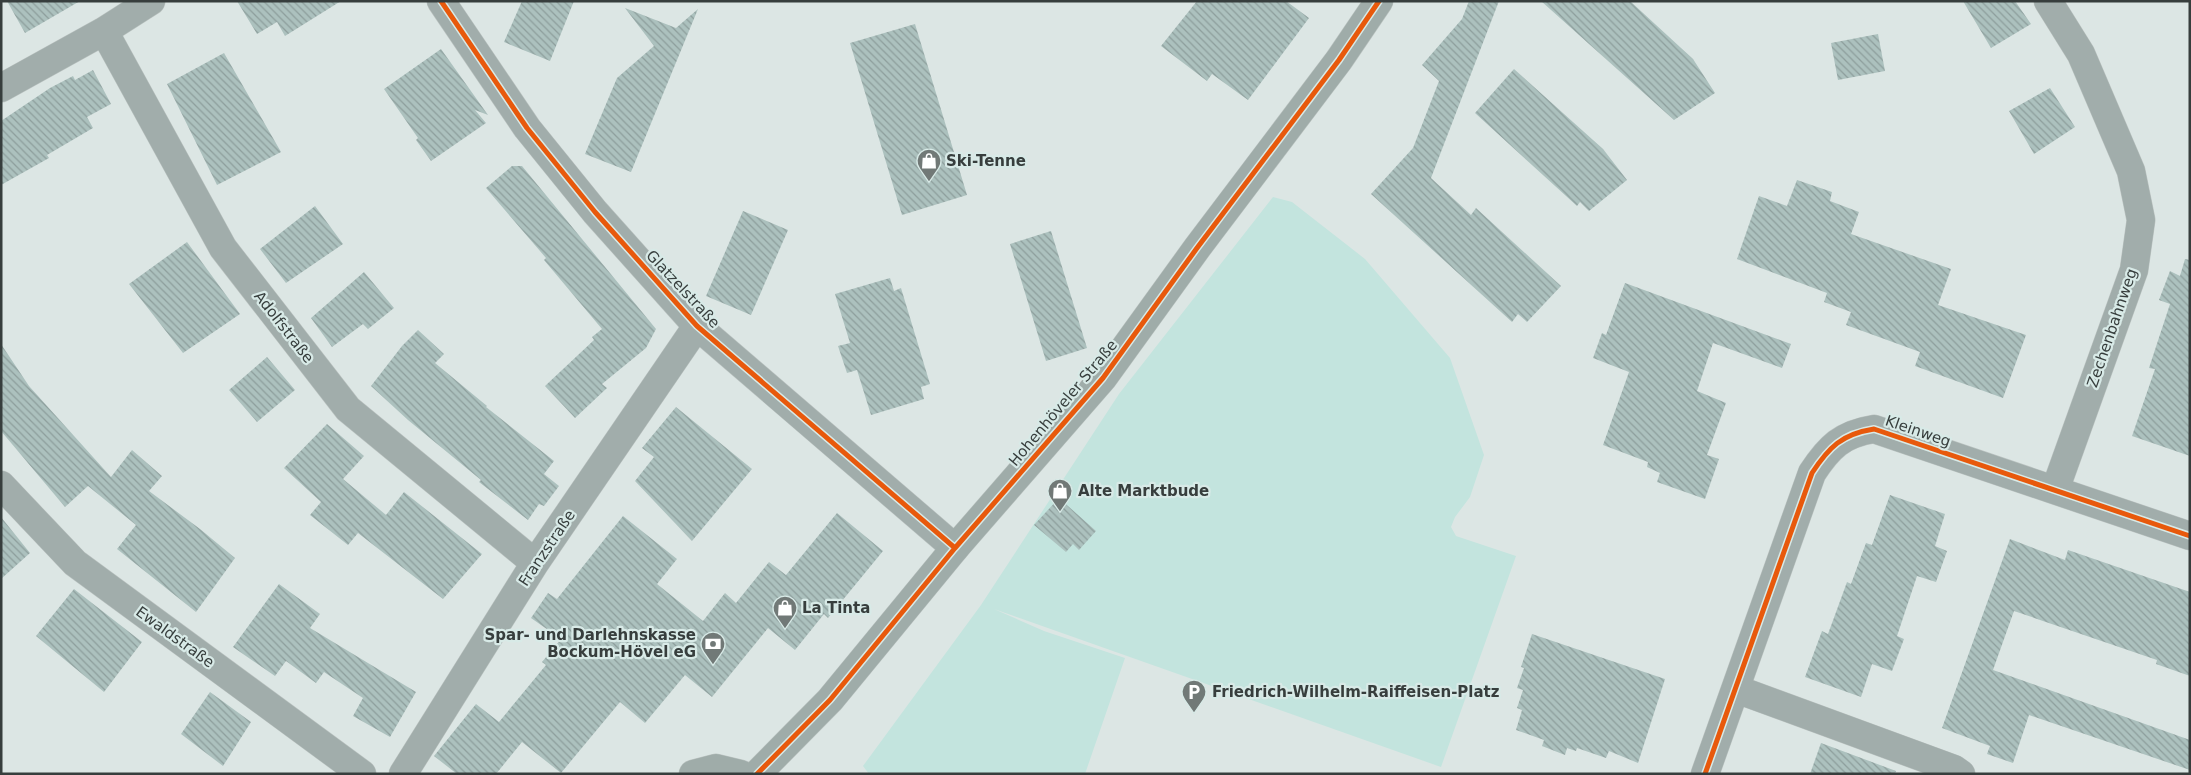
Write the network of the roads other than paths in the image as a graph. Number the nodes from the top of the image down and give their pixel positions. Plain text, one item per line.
1 (151, 1) edge
2 (441, 1) edge
3 (1378, 1) edge
4 (2048, 1) edge
5 (104, 31) junction
6 (1, 88) edge
7 (697, 326) junction
8 (1, 486) edge
9 (2055, 490) junction
10 (2190, 536) edge
11 (955, 548) junction
12 (535, 564) junction
13 (1736, 690) junction
14 (362, 774) edge
15 (403, 774) edge
16 (693, 774) edge
17 (740, 774) edge
18 (757, 774) edge
19 (1705, 774) edge
20 (1961, 774) edge

1 - 5 street
2 - 7 street, Glatzelstraße
3 - 11 street, Hohenhöveler Straße
4 - 9 street, Zechenbahnweg
5 - 6 street
5 - 12 street, Adolfstraße
7 - 11 street, Glatzelstraße
7 - 12 street, Franzstraße
8 - 14 street, Ewaldstraße
9 - 10 street, Kleinweg
9 - 13 street, Kleinweg
11 - 18 street, Hohenhöveler Straße
12 - 15 street, Franzstraße
13 - 19 street, Kleinweg
13 - 20 street
16 - 17 street

